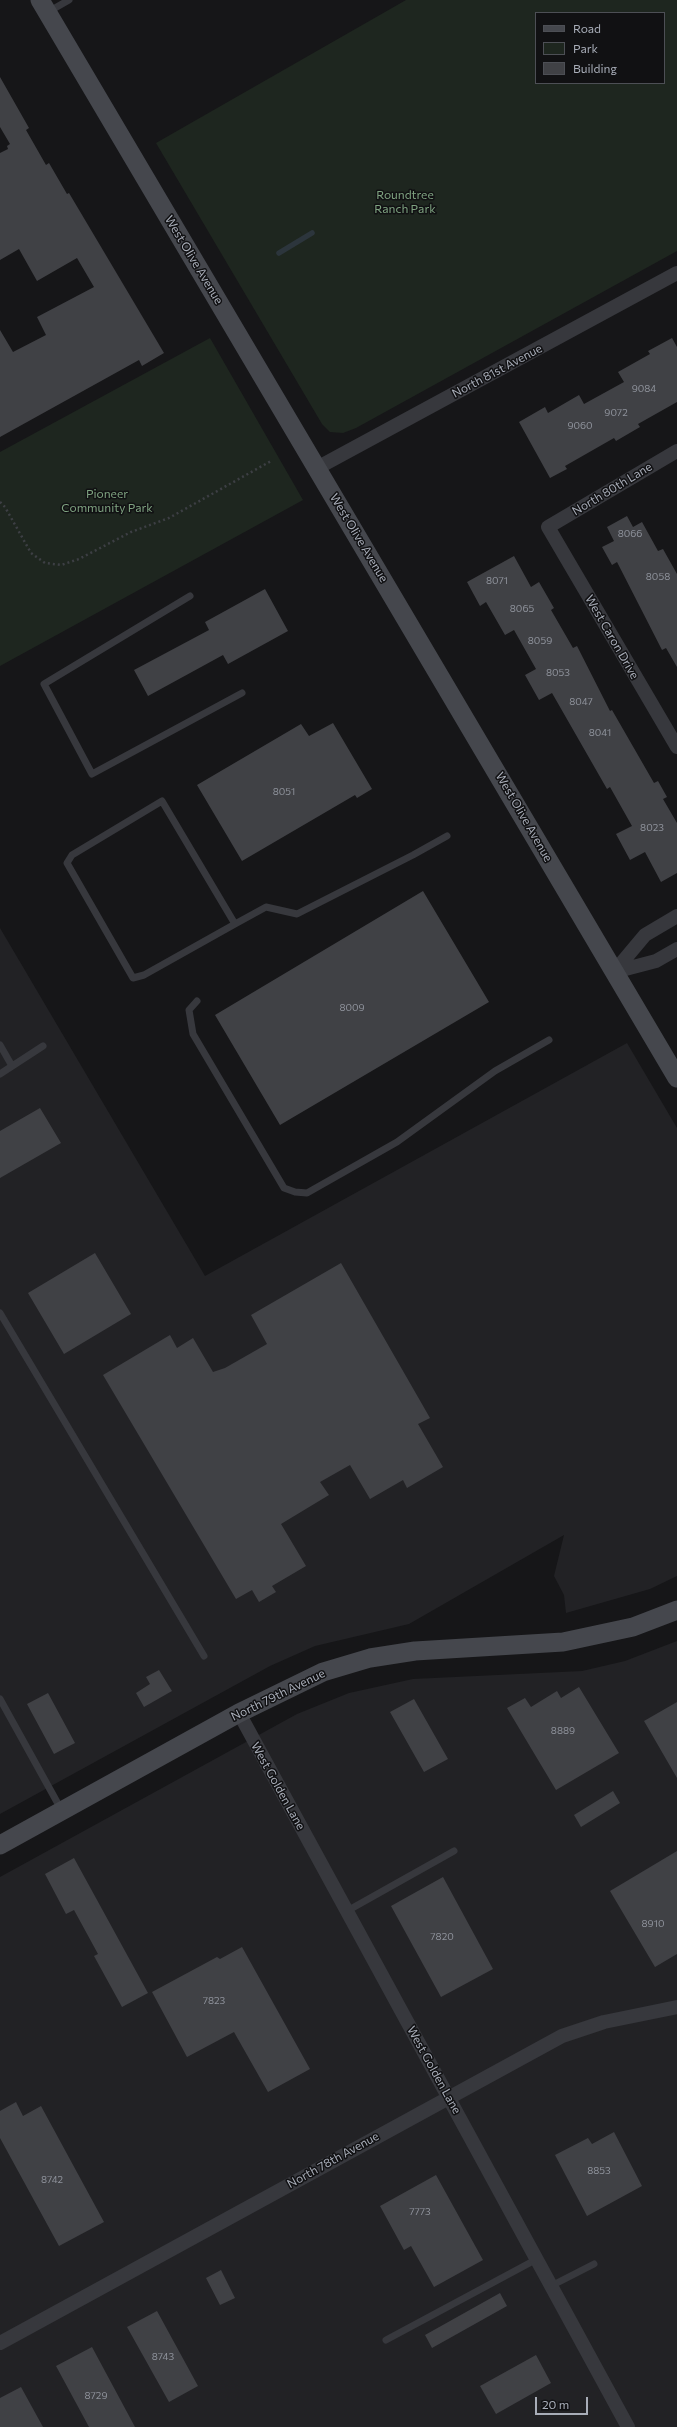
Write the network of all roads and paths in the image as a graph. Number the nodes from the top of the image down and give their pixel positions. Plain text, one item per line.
1 (69, 0) edge
2 (44, 6) edge
3 (677, 273) edge
4 (677, 451) edge
5 (271, 461) dead end
6 (317, 468) junction
7 (0, 502) edge
8 (548, 527) joint
9 (190, 596) dead end
10 (242, 693) dead end
11 (677, 747) edge
12 (446, 836) dead end
13 (677, 916) edge
14 (235, 924) junction
15 (677, 949) edge
16 (614, 972) junction
17 (197, 1001) dead end
18 (549, 1040) dead end
19 (0, 1045) edge
20 (43, 1046) dead end
21 (12, 1066) junction
22 (0, 1074) edge
23 (677, 1078) edge
24 (0, 1313) edge
25 (677, 1610) edge
26 (204, 1656) dead end
27 (0, 1699) edge
28 (239, 1713) junction
29 (62, 1811) junction
30 (0, 1845) edge
31 (454, 1851) dead end
32 (347, 1911) junction
33 (677, 2007) edge
34 (449, 2097) junction
35 (537, 2259) junction
36 (594, 2264) dead end
37 (551, 2286) junction
38 (386, 2340) dead end
39 (0, 2343) edge
40 (628, 2427) edge

1 - 2 lane
2 - 6 main road, West Olive Avenue
3 - 6 street, North 81st Avenue
4 - 8 street, North 80th Lane
5 - 7 path
6 - 16 main road, West Olive Avenue
8 - 11 street, West Caron Drive
9 - 10 lane
12 - 14 lane
13 - 16 street
14 - 14 lane
15 - 16 street
16 - 23 main road, West Olive Avenue
17 - 18 lane
19 - 21 lane
20 - 21 lane
21 - 22 lane
24 - 26 lane
25 - 28 main road, North 79th Avenue
27 - 29 lane
28 - 29 main road, North 79th Avenue
28 - 32 street, West Golden Lane
29 - 30 main road, North 79th Avenue
31 - 32 lane
32 - 34 street, West Golden Lane
33 - 34 street, North 78th Avenue
34 - 35 street, West Golden Lane
34 - 39 street, North 78th Avenue
35 - 37 street, West Golden Lane
35 - 38 lane
36 - 37 lane
37 - 40 street, West Golden Lane

